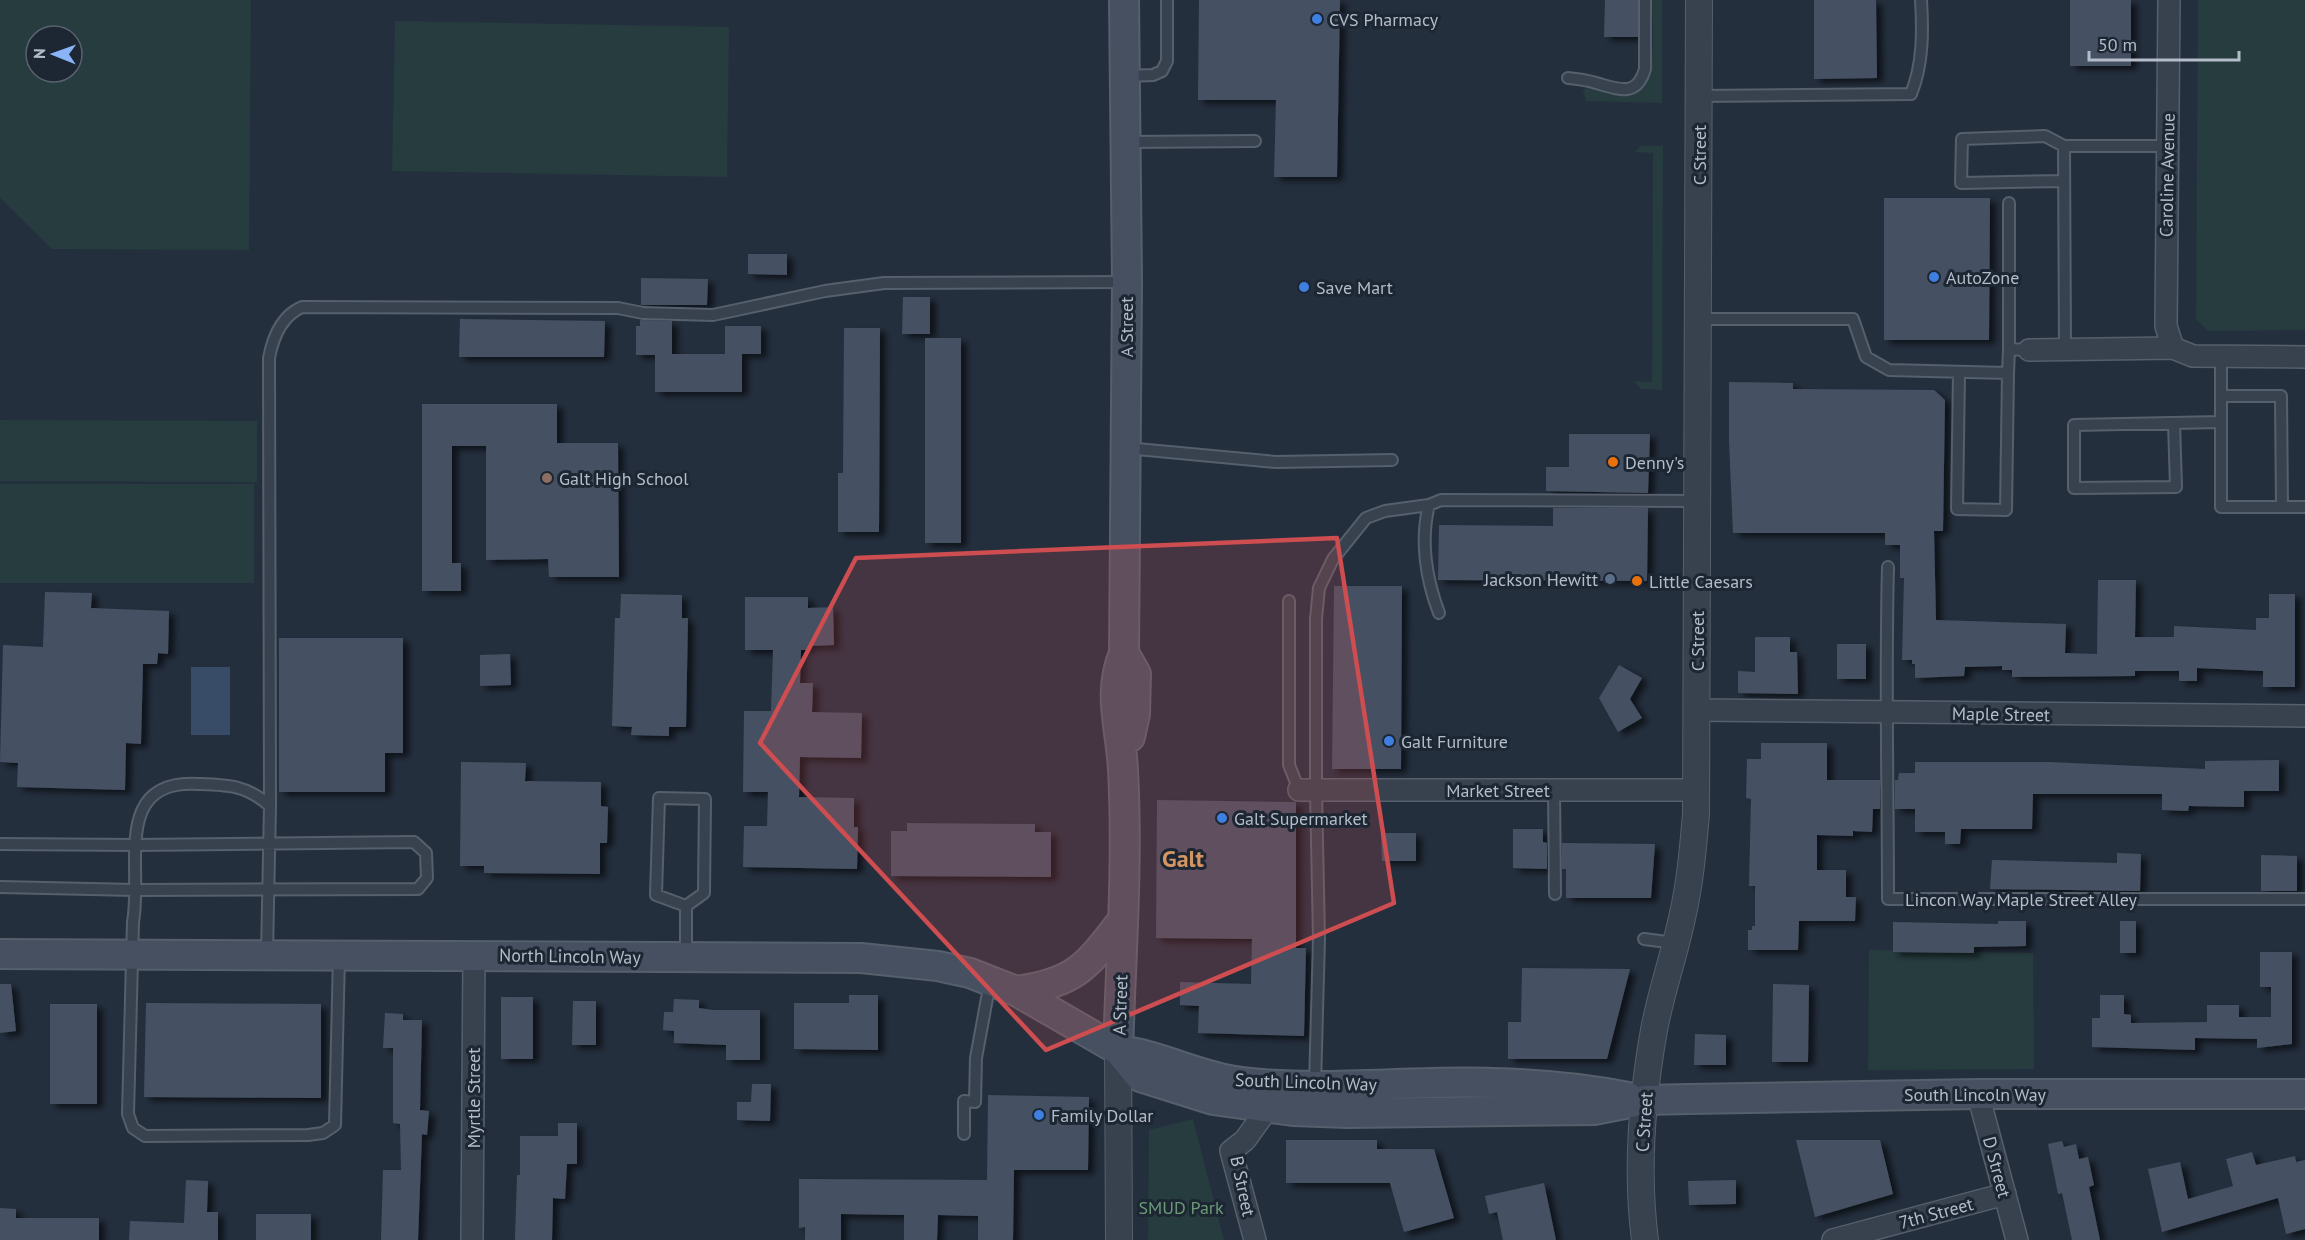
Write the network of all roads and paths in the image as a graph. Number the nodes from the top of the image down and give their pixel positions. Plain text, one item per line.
1 (1124, 0) edge
2 (1167, 0) edge
3 (1645, 0) edge
4 (1699, 0) edge
5 (1921, 0) edge
6 (2169, 0) edge
7 (1125, 76) junction
8 (1568, 78) dead end
9 (1699, 96) junction
10 (1255, 141) dead end
11 (1125, 142) junction
12 (2064, 146) junction
13 (2168, 146) junction
14 (2064, 181) junction
15 (2009, 203) dead end
16 (1126, 282) junction
17 (1698, 319) junction
18 (2174, 348) junction
19 (2019, 350) junction
20 (2065, 350) junction
21 (2221, 357) junction
22 (2305, 357) edge
23 (1959, 373) junction
24 (2008, 373) junction
25 (2221, 396) junction
26 (2221, 422) junction
27 (2174, 423) junction
28 (1126, 448) junction
29 (1392, 460) dead end
30 (1697, 501) junction
31 (1429, 505) junction
32 (2282, 507) junction
33 (2305, 507) edge
34 (1888, 567) dead end
35 (1288, 601) dead end
36 (1439, 613) dead end
37 (1697, 710) junction
38 (1888, 713) junction
39 (2305, 716) edge
40 (1308, 790) junction
41 (1554, 790) junction
42 (1696, 790) junction
43 (270, 806) junction
44 (0, 844) edge
45 (269, 845) junction
46 (135, 846) junction
47 (0, 887) edge
48 (135, 890) junction
49 (268, 890) junction
50 (1555, 894) dead end
51 (2305, 899) edge
52 (686, 906) junction
53 (1122, 921) junction
54 (1644, 939) dead end
55 (1676, 943) junction
56 (0, 954) edge
57 (132, 954) junction
58 (267, 954) junction
59 (339, 955) junction
60 (474, 955) junction
61 (686, 957) junction
62 (1003, 986) junction
63 (1119, 1050) junction
64 (1314, 1085) junction
65 (1977, 1094) junction
66 (2305, 1094) edge
67 (1645, 1100) junction
68 (1268, 1108) junction
69 (964, 1134) dead end
70 (2005, 1194) junction
71 (472, 1240) edge
72 (1119, 1240) edge
73 (1255, 1240) edge
74 (1645, 1240) edge
75 (1833, 1240) edge
76 (2017, 1240) edge

1 - 7 main road, A Street
2 - 7 lane
3 - 8 lane
4 - 9 street, C Street
5 - 9 lane
6 - 13 street, Caroline Avenue
7 - 11 main road, A Street
9 - 17 street, C Street
10 - 11 lane
11 - 16 main road, A Street
12 - 13 lane
12 - 14 lane
12 - 14 lane
13 - 18 street, Caroline Avenue
14 - 20 lane
15 - 19 lane
16 - 28 main road, A Street
16 - 43 lane
17 - 23 lane
17 - 30 street, C Street
18 - 20 street
18 - 21 street
19 - 20 street
19 - 24 lane
21 - 22 street
21 - 25 lane
23 - 24 lane
23 - 24 lane
25 - 26 lane
25 - 32 lane
26 - 27 lane
26 - 32 lane
27 - 27 lane
28 - 29 lane
28 - 53 main road, A Street
30 - 31 lane
30 - 37 street, C Street
31 - 36 lane
31 - 40 lane
32 - 33 lane
34 - 38 lane
35 - 40 lane
37 - 38 street, Maple Street
37 - 42 street, C Street
38 - 39 street, Maple Street
38 - 51 lane, Lincon Way Maple Street Alley
40 - 41 street, Market Street
40 - 64 lane
41 - 42 street, Market Street
41 - 50 lane
42 - 55 street, C Street
43 - 45 lane
43 - 46 lane
44 - 46 lane
45 - 46 lane
45 - 49 lane
45 - 49 lane
46 - 48 lane
47 - 48 lane
48 - 49 lane
48 - 57 lane
49 - 58 lane
52 - 52 lane
52 - 61 lane
53 - 62 main road
53 - 63 main road, A Street
54 - 55 lane
55 - 67 street, C Street
56 - 57 main road, North Lincoln Way
57 - 58 main road, North Lincoln Way
57 - 59 lane
58 - 59 main road, North Lincoln Way
59 - 60 main road, North Lincoln Way
60 - 61 main road, North Lincoln Way
60 - 71 street, Myrtle Street
61 - 62 main road, North Lincoln Way
62 - 63 main road, North Lincoln Way
62 - 69 lane
63 - 64 main road, South Lincoln Way
63 - 68 main road, South Lincoln Way
63 - 72 street, A Street
64 - 67 main road, South Lincoln Way
65 - 66 main road, South Lincoln Way
65 - 67 main road, South Lincoln Way
65 - 70 street, D Street
67 - 68 main road, South Lincoln Way
67 - 74 street, C Street
68 - 73 street, B Street
70 - 75 street, 7th Street
70 - 76 street, D Street

